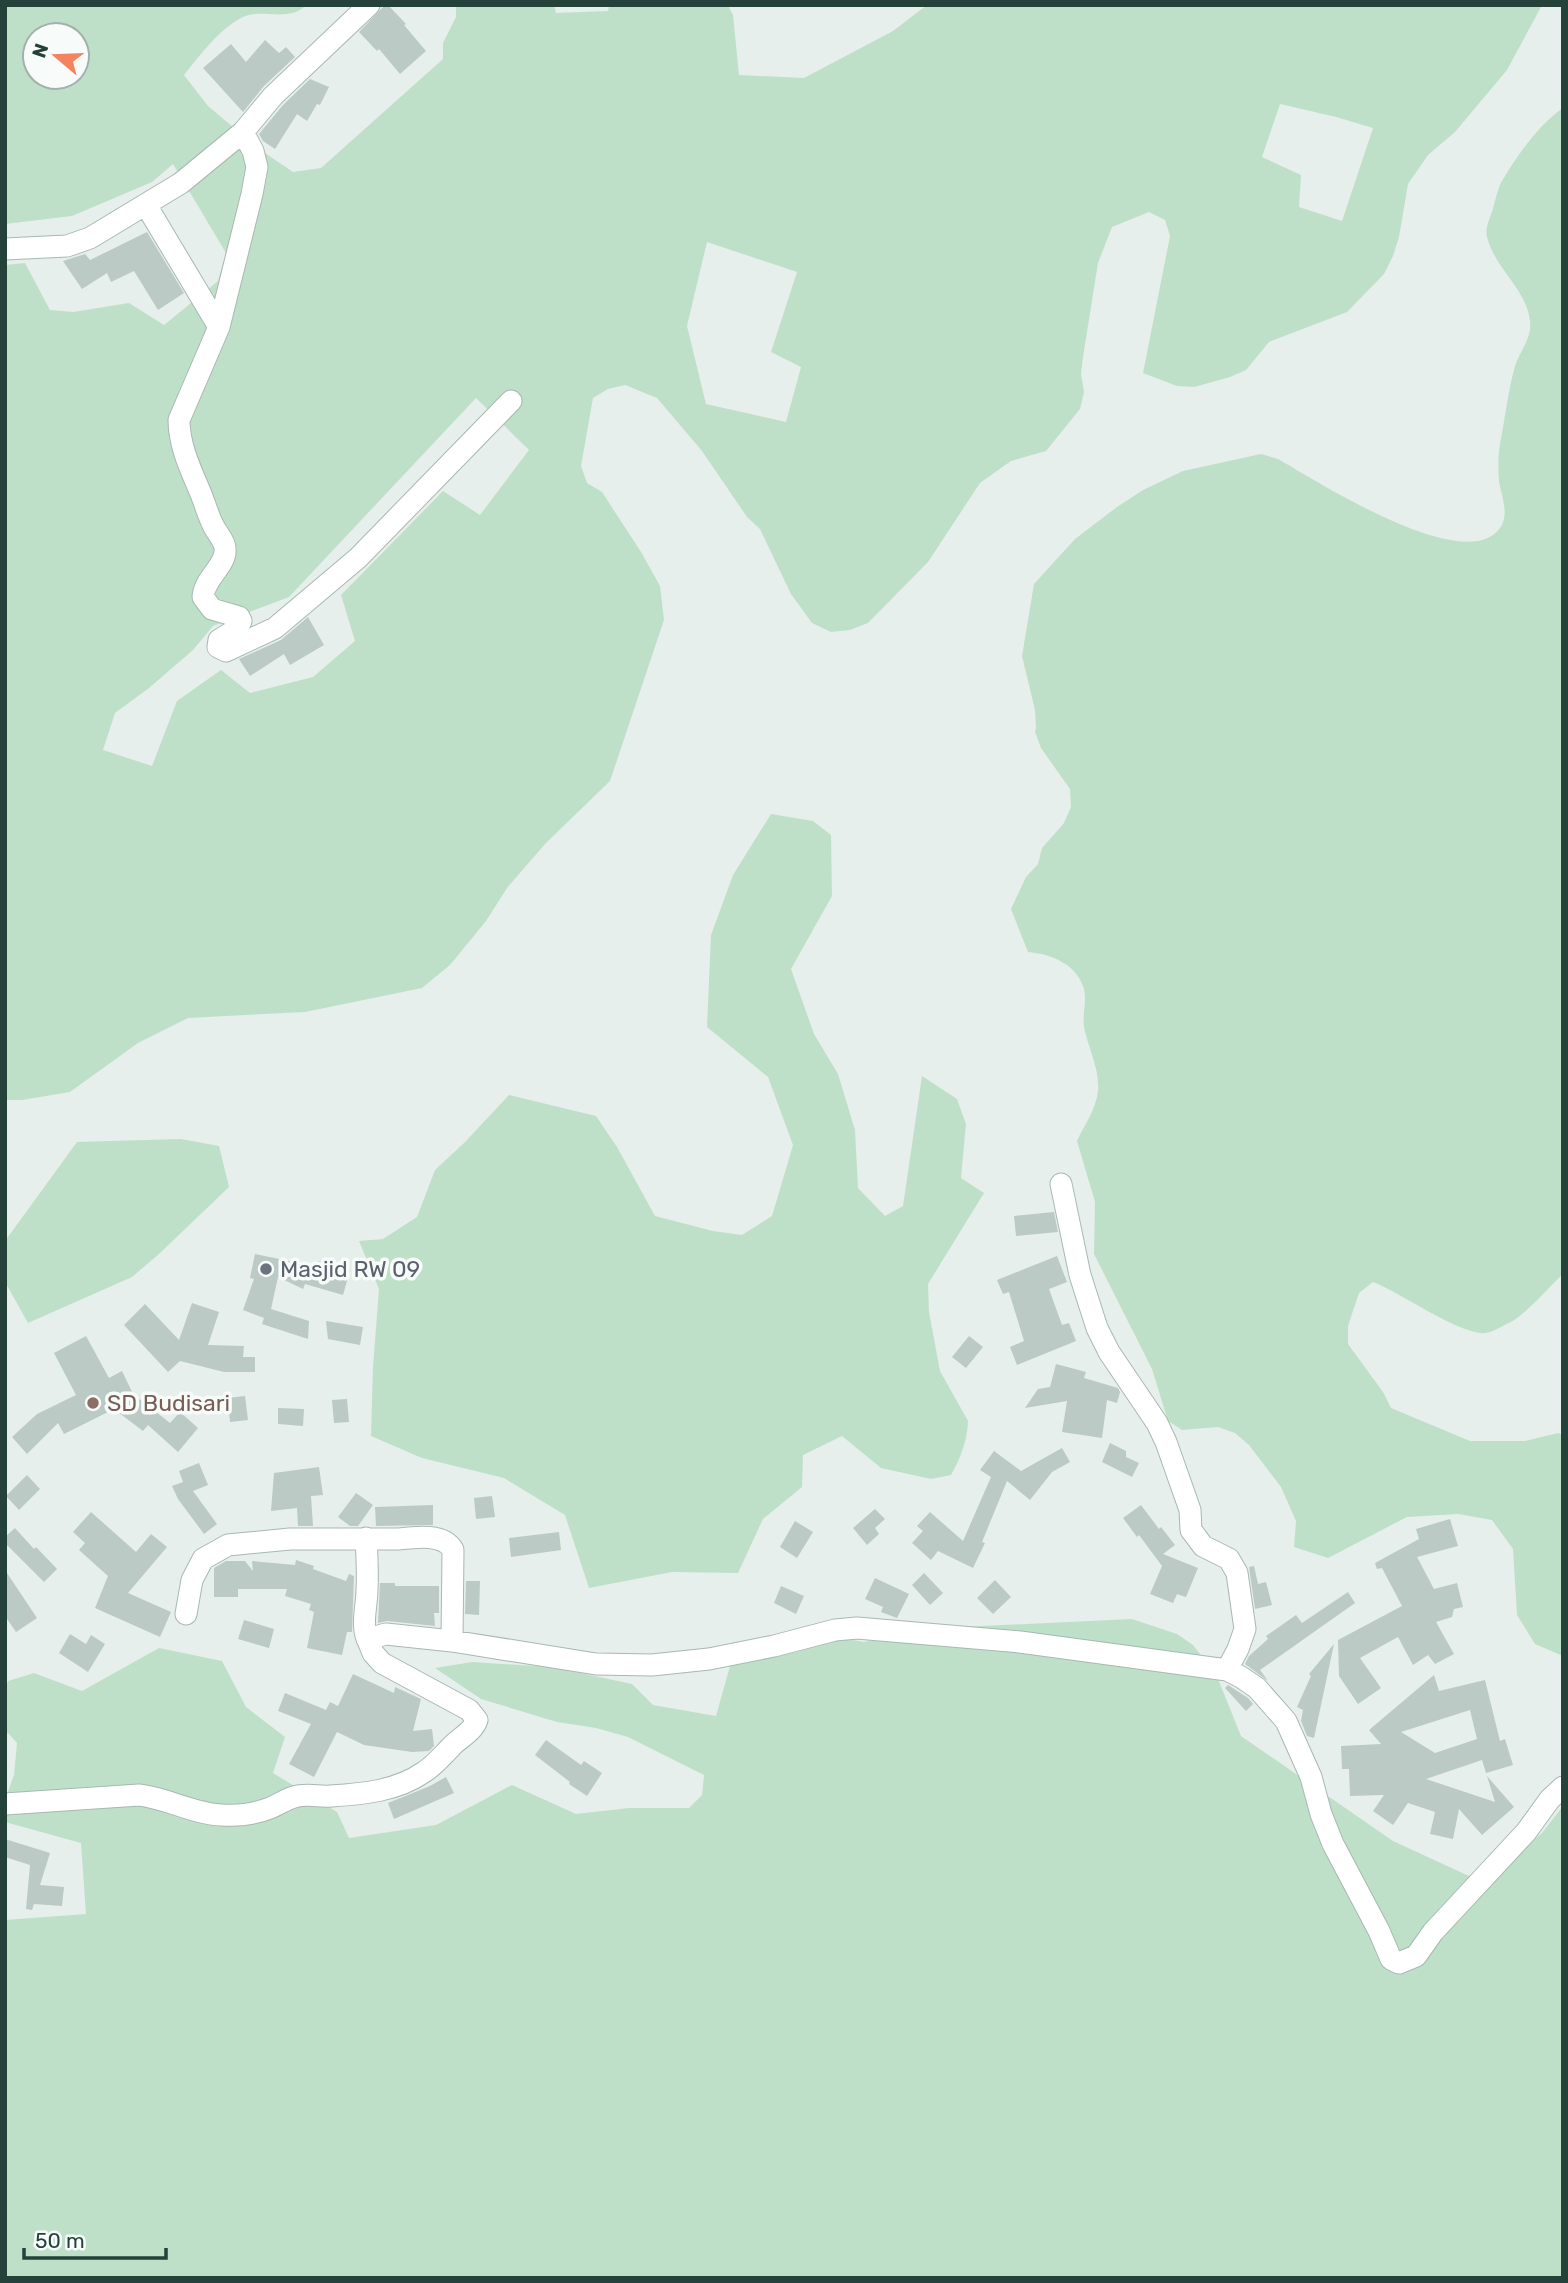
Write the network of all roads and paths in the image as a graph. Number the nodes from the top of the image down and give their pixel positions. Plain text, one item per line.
1 (369, 5) edge
2 (243, 132) junction
3 (146, 205) junction
4 (5, 249) edge
5 (219, 327) junction
6 (511, 401) dead end
7 (1061, 1184) dead end
8 (366, 1538) junction
9 (186, 1614) dead end
10 (452, 1641) junction
11 (369, 1643) junction
12 (1227, 1670) junction
13 (1563, 1787) edge
14 (5, 1804) edge

1 - 2 street
2 - 3 street
2 - 5 street
3 - 4 street
3 - 5 street
5 - 6 street
7 - 12 street
8 - 9 street
8 - 10 street
8 - 11 street
10 - 11 street
10 - 12 street
11 - 14 street
12 - 13 street

